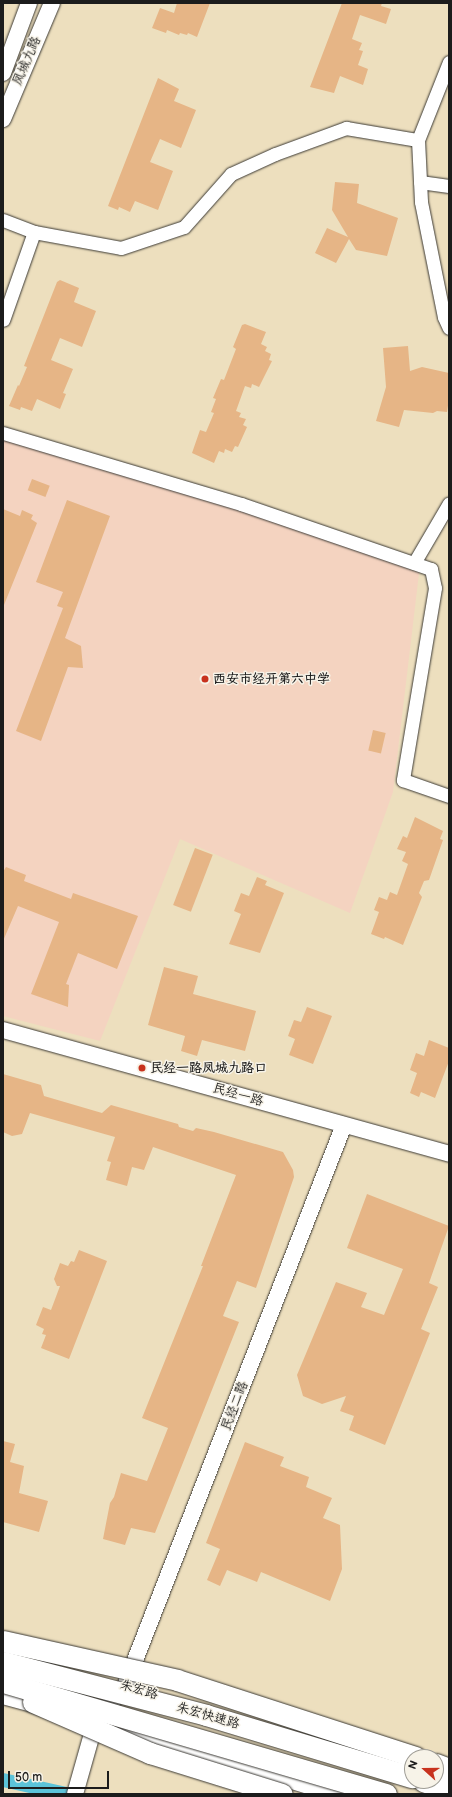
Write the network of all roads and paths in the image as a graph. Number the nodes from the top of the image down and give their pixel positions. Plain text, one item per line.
1 (29, 3) edge
2 (52, 3) edge
3 (449, 62) edge
4 (3, 73) edge
5 (3, 119) edge
6 (418, 140) junction
7 (420, 182) junction
8 (449, 186) edge
9 (3, 220) edge
10 (34, 232) junction
11 (3, 320) edge
12 (449, 328) edge
13 (3, 433) edge
14 (449, 503) edge
15 (414, 563) junction
16 (449, 796) edge
17 (3, 1030) edge
18 (344, 1125) junction
19 (449, 1154) edge
20 (3, 1641) edge
21 (3, 1653) edge
22 (3, 1662) edge
23 (3, 1682) edge
24 (125, 1686) junction
25 (3, 1689) edge
26 (3, 1695) edge
27 (96, 1720) junction
28 (404, 1753) edge
29 (404, 1768) edge
30 (404, 1775) edge
31 (76, 1794) edge
32 (282, 1794) edge
33 (338, 1794) edge
34 (386, 1794) edge

1 - 4 street, 凤城九路
2 - 5 street, 凤城九路
3 - 6 street
6 - 7 street
6 - 10 street
7 - 8 street
7 - 12 street
9 - 10 street
10 - 11 street
13 - 15 street
14 - 15 street
15 - 16 street
17 - 18 street, 民经一路
18 - 19 street, 民经一路
18 - 24 street, 民经二路
20 - 28 highway, bridge
21 - 24 main road, 朱宏路
22 - 30 highway, 朱宏快速路, bridge
23 - 34 highway, 朱宏快速路, bridge
24 - 27 street, 民经二路
24 - 29 main road, 朱宏路
25 - 32 highway, bridge
26 - 27 main road
27 - 31 street
27 - 33 main road

